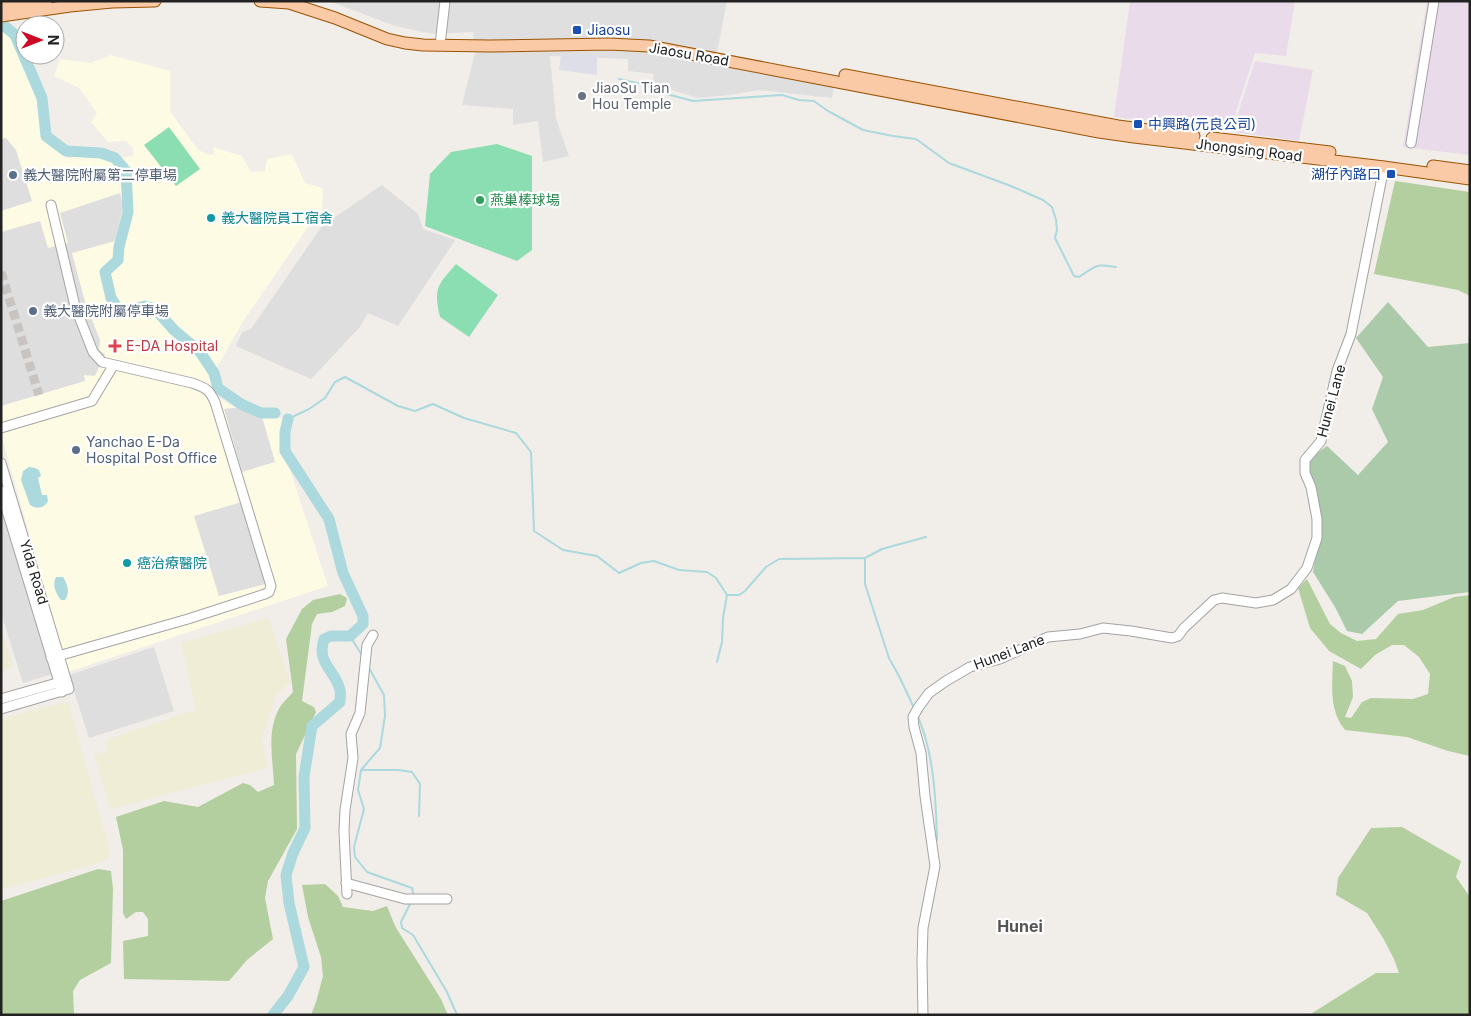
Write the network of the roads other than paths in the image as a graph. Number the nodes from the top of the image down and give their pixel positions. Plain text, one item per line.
1 (46, 1) edge
2 (155, 1) edge
3 (260, 1) edge
4 (306, 1) edge
5 (445, 1) edge
6 (1434, 1) edge
7 (6, 11) edge
8 (441, 42) junction
9 (1030, 114) junction
10 (1411, 143) dead end
11 (1384, 166) junction
12 (1470, 171) edge
13 (1470, 179) edge
14 (51, 205) dead end
15 (114, 366) junction
16 (1, 428) edge
17 (1, 463) edge
18 (1, 491) edge
19 (373, 634) dead end
20 (55, 657) junction
21 (62, 685) junction
22 (1, 699) edge
23 (1, 708) edge
24 (346, 882) junction
25 (347, 894) dead end
26 (448, 899) dead end
27 (924, 1015) edge

1 - 7 main road
2 - 7 main road
3 - 8 main road, Jiaosu Road
4 - 8 main road, Jiaosu Road
5 - 8 street
6 - 10 street
8 - 9 main road, Jiaosu Road
9 - 11 main road, Jhongsing Road
9 - 12 main road, Jhongsing Road
11 - 13 main road, Jhongsing Road
11 - 27 street, Hunei Lane
14 - 15 street
15 - 16 street
15 - 20 street
17 - 20 street, Yida Road
18 - 20 street, Yida Road
19 - 24 street
20 - 21 street, Yida Road
21 - 22 street
21 - 23 street
24 - 25 street
24 - 26 street

